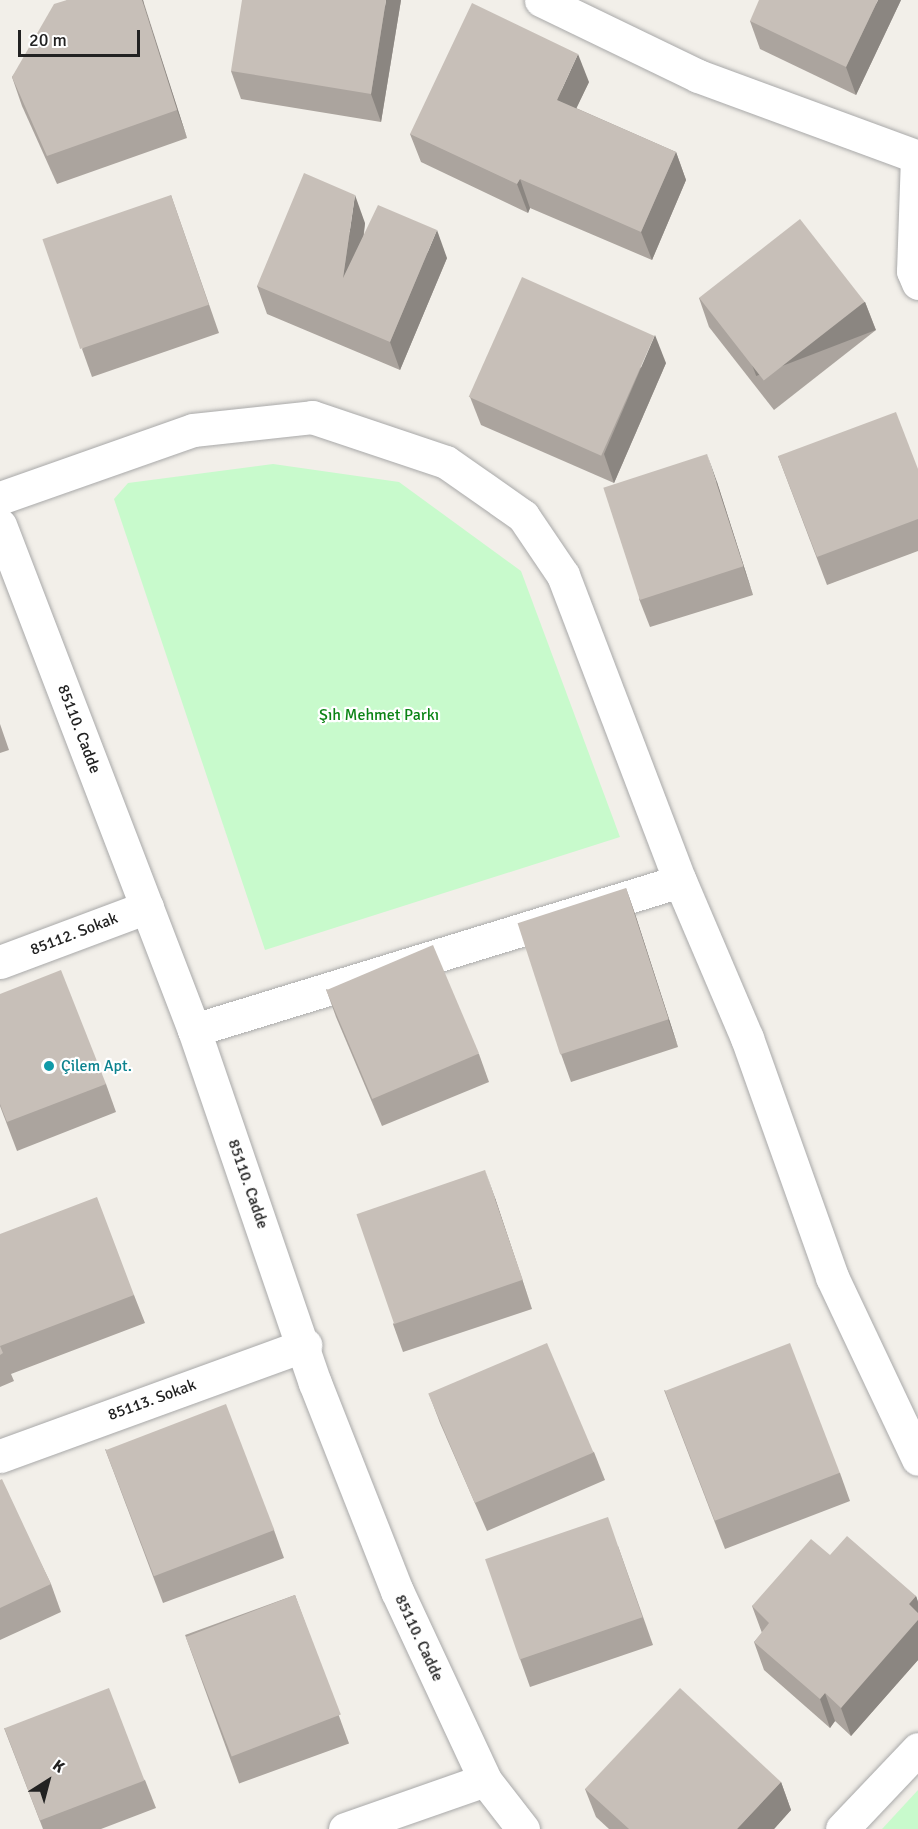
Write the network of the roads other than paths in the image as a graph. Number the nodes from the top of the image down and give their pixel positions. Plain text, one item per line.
1 (541, 0) edge
2 (917, 157) edge
3 (918, 283) edge
4 (0, 498) edge
5 (0, 525) edge
6 (680, 880) junction
7 (147, 907) junction
8 (0, 962) edge
9 (194, 1029) junction
10 (305, 1345) junction
11 (0, 1456) edge
12 (918, 1459) edge
13 (918, 1749) edge
14 (485, 1780) junction
15 (345, 1829) edge
16 (523, 1829) edge
17 (842, 1829) edge

1 - 2 street
2 - 3 street
4 - 6 street
5 - 7 street, 85110. Cadde
6 - 9 street
6 - 12 street
7 - 8 street, 85112. Sokak
7 - 9 street, 85110. Cadde
9 - 10 street, 85110. Cadde
10 - 11 street, 85113. Sokak
10 - 14 street, 85110. Cadde
13 - 17 street
14 - 15 street
14 - 16 street, 85110. Cadde

